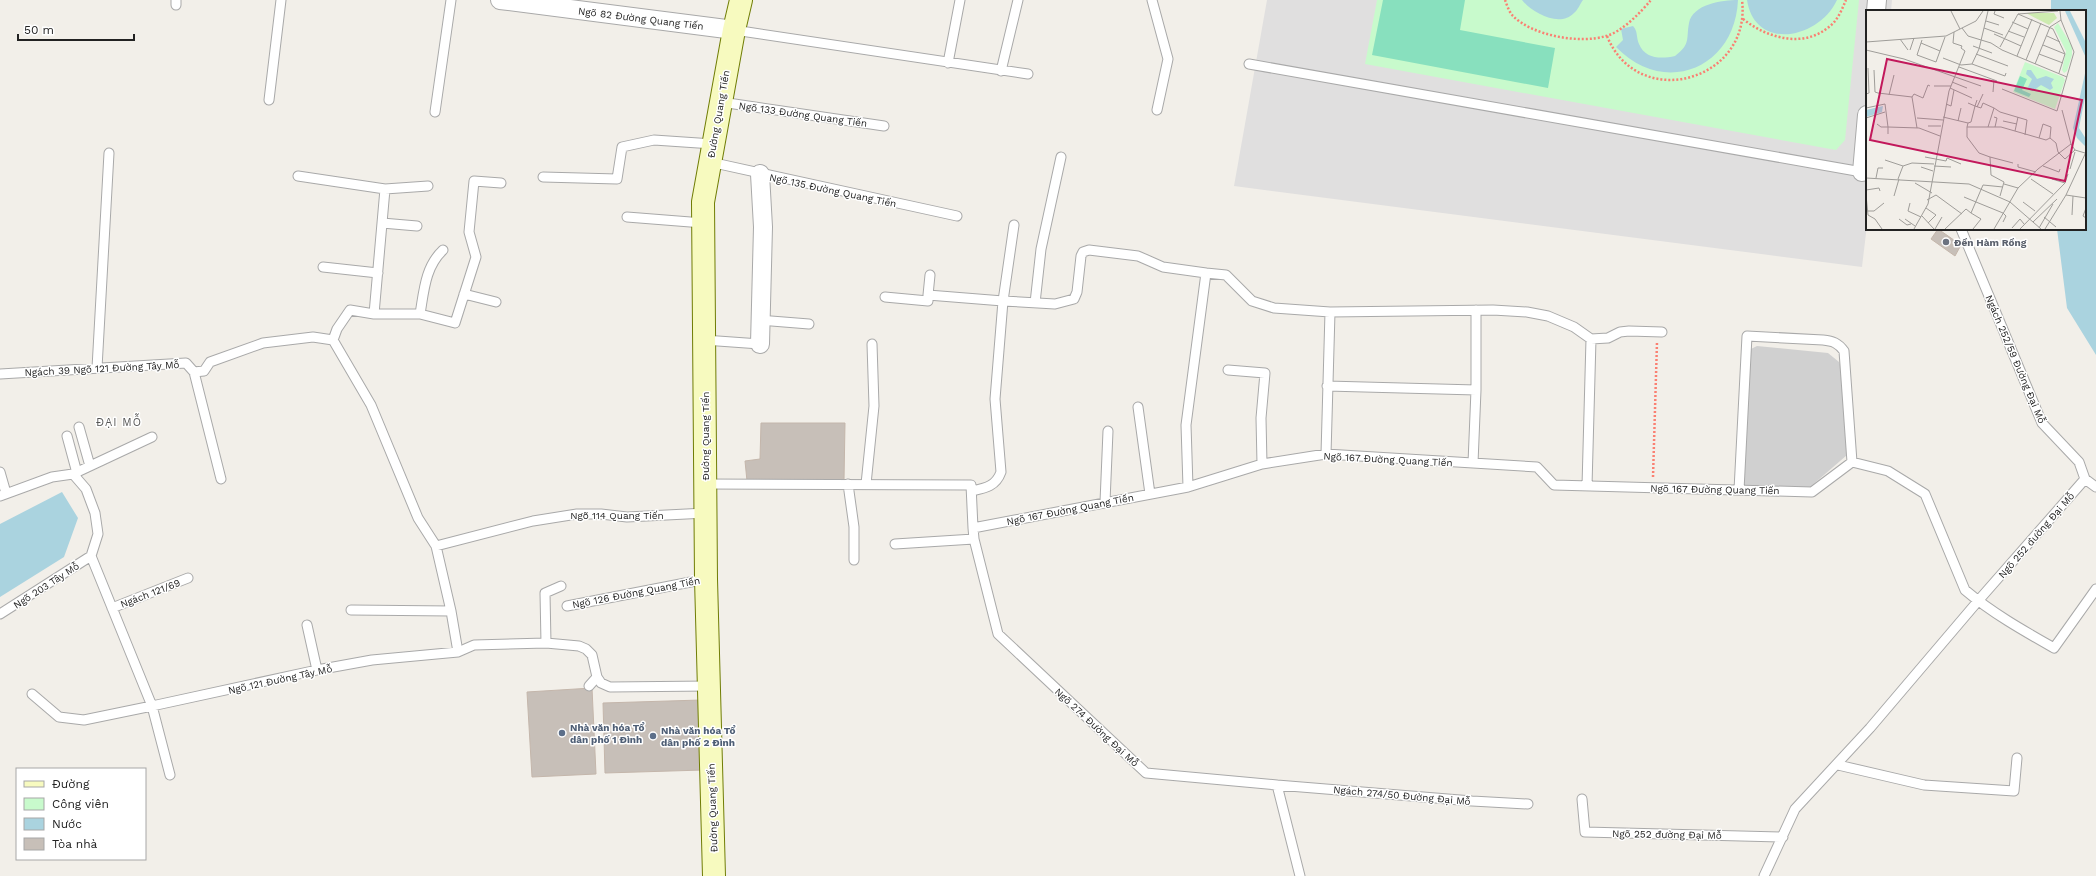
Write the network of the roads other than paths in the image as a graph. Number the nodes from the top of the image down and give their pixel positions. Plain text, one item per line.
1 (281, 0) edge
2 (451, 0) edge
3 (500, 0) edge
4 (741, 0) edge
5 (960, 0) edge
6 (1018, 0) edge
7 (1152, 0) edge
8 (1877, 0) edge
9 (1876, 10) edge
10 (734, 30) junction
11 (948, 63) junction
12 (1249, 64) dead end
13 (1001, 71) junction
14 (1028, 74) dead end
15 (269, 100) dead end
16 (721, 102) junction
17 (1157, 110) dead end
18 (435, 112) dead end
19 (884, 126) dead end
20 (1866, 126) edge
21 (711, 153) junction
22 (109, 154) dead end
23 (1061, 157) dead end
24 (1862, 172) joint
25 (760, 174) junction
26 (298, 176) dead end
27 (543, 178) dead end
28 (501, 183) dead end
29 (428, 186) dead end
30 (385, 189) junction
31 (957, 216) dead end
32 (627, 217) dead end
33 (382, 223) junction
34 (703, 223) junction
35 (1014, 225) dead end
36 (416, 226) dead end
37 (1961, 230) edge
38 (443, 250) dead end
39 (323, 267) dead end
40 (378, 273) junction
41 (1206, 273) junction
42 (930, 275) dead end
43 (464, 294) junction
44 (928, 295) junction
45 (885, 297) dead end
46 (1004, 301) junction
47 (496, 302) dead end
48 (1035, 303) junction
49 (1476, 310) junction
50 (1330, 312) junction
51 (374, 314) junction
52 (420, 314) junction
53 (760, 320) junction
54 (809, 324) dead end
55 (1662, 332) dead end
56 (1591, 339) junction
57 (333, 340) junction
58 (704, 340) junction
59 (760, 344) joint
60 (872, 344) dead end
61 (97, 368) junction
62 (1228, 370) dead end
63 (194, 372) junction
64 (0, 374) edge
65 (1327, 386) junction
66 (1476, 390) junction
67 (1138, 407) dead end
68 (79, 427) dead end
69 (1108, 431) dead end
70 (67, 436) dead end
71 (152, 437) dead end
72 (1326, 454) junction
73 (1852, 462) junction
74 (1473, 463) junction
75 (1262, 464) junction
76 (90, 466) junction
77 (0, 472) edge
78 (75, 473) junction
79 (221, 479) dead end
80 (2085, 479) junction
81 (706, 484) junction
82 (848, 484) junction
83 (866, 484) junction
84 (1587, 486) junction
85 (1188, 487) junction
86 (2096, 487) edge
87 (1739, 490) junction
88 (972, 491) junction
89 (3, 494) edge
90 (1150, 494) junction
91 (1105, 502) junction
92 (706, 512) junction
93 (973, 528) junction
94 (974, 539) junction
95 (894, 544) dead end
96 (436, 546) junction
97 (91, 556) junction
98 (854, 560) dead end
99 (188, 578) dead end
100 (706, 579) junction
101 (561, 586) dead end
102 (2096, 589) edge
103 (1978, 601) junction
104 (567, 606) dead end
105 (112, 608) junction
106 (351, 610) dead end
107 (451, 612) junction
108 (0, 614) edge
109 (306, 625) dead end
110 (546, 643) junction
111 (458, 652) junction
112 (317, 670) junction
113 (597, 677) junction
114 (589, 686) dead end
115 (709, 686) junction
116 (32, 694) dead end
117 (152, 706) junction
118 (2017, 758) dead end
119 (1838, 765) junction
120 (170, 775) dead end
121 (1276, 784) junction
122 (1582, 799) dead end
123 (1528, 804) dead end
124 (1783, 837) junction
125 (714, 876) edge
126 (1300, 876) edge
127 (1764, 876) edge

1 - 15 lane
2 - 18 lane
3 - 10 street, Ngõ 82 Đường Quang Tiến
4 - 10 street, Đường Quang Tiến
5 - 11 lane
6 - 13 lane
7 - 17 lane
8 - 9 street
10 - 11 lane
10 - 16 street, Đường Quang Tiến
11 - 13 lane
12 - 24 lane
13 - 14 lane
16 - 19 lane, Ngõ 133 Đường Quang Tiến
16 - 21 street, Đường Quang Tiến
20 - 24 street
21 - 25 lane, Ngõ 135 Đường Quang Tiến
21 - 27 lane, Ngõ 135 Đường Quang Tiến
21 - 34 street, Đường Quang Tiến
22 - 61 lane
23 - 48 lane
25 - 31 lane, Ngõ 135 Đường Quang Tiến
25 - 53 street
26 - 30 lane
28 - 43 lane
29 - 30 lane
30 - 33 lane
32 - 34 lane
33 - 36 lane
33 - 40 lane
34 - 58 street, Đường Quang Tiến
35 - 46 lane
37 - 80 lane, Ngách 252/59 Đường Đại Mỗ
38 - 52 lane
39 - 40 lane
40 - 51 lane
41 - 48 lane
41 - 50 lane
41 - 85 lane
42 - 44 lane
43 - 47 lane
43 - 52 lane
44 - 45 lane
44 - 46 lane
46 - 48 lane
46 - 88 lane
49 - 50 lane
49 - 56 lane
49 - 66 lane
50 - 65 lane
51 - 52 lane
51 - 57 lane
53 - 54 lane
53 - 59 street
55 - 56 lane
56 - 84 lane
57 - 63 lane, Ngách 39 Ngõ 121 Đường Tây Mỗ
57 - 96 lane
58 - 59 lane
58 - 81 street, Đường Quang Tiến
60 - 83 lane
61 - 63 lane, Ngách 39 Ngõ 121 Đường Tây Mỗ
61 - 64 lane, Ngách 39 Ngõ 121 Đường Tây Mỗ
62 - 75 lane
63 - 79 lane
65 - 66 lane
65 - 72 lane
66 - 74 lane
67 - 90 lane
68 - 76 lane
69 - 91 lane
70 - 78 lane
71 - 76 lane
72 - 74 lane, Ngõ 167 Đường Quang Tiến
72 - 75 lane, Ngõ 167 Đường Quang Tiến
73 - 87 lane, Ngõ 167 Đường Quang Tiến
73 - 87 lane
73 - 103 lane
74 - 84 lane, Ngõ 167 Đường Quang Tiến
75 - 85 lane, Ngõ 167 Đường Quang Tiến
76 - 78 lane
77 - 89 lane
78 - 89 lane
78 - 97 lane
80 - 86 lane
80 - 103 lane, Ngõ 252 đường Đại Mỗ
81 - 82 lane
81 - 92 street, Đường Quang Tiến
82 - 83 lane
82 - 98 lane
83 - 88 lane
84 - 87 lane, Ngõ 167 Đường Quang Tiến
85 - 90 lane, Ngõ 167 Đường Quang Tiến
88 - 93 lane
90 - 91 lane, Ngõ 167 Đường Quang Tiến
91 - 93 lane, Ngõ 167 Đường Quang Tiến
92 - 96 lane, Ngõ 114 Quang Tiến
92 - 100 street, Đường Quang Tiến
93 - 94 lane, Ngõ 274 Đường Đại Mỗ
94 - 95 lane
94 - 121 lane, Ngõ 274 Đường Đại Mỗ
96 - 107 lane
97 - 105 lane
97 - 108 lane, Ngõ 203 Tây Mỗ
99 - 105 lane, Ngách 121/69
100 - 104 lane, Ngõ 126 Đường Quang Tiến
100 - 115 street, Đường Quang Tiến
101 - 110 lane
102 - 103 lane
103 - 119 lane, Ngõ 252 đường Đại Mỗ
105 - 117 lane
106 - 107 lane
107 - 111 lane
109 - 112 lane
110 - 111 lane, Ngõ 121 Đường Tây Mỗ
110 - 113 lane, Ngõ 121 Đường Tây Mỗ
111 - 112 lane, Ngõ 121 Đường Tây Mỗ
112 - 117 lane, Ngõ 121 Đường Tây Mỗ
113 - 114 lane
113 - 115 lane
115 - 125 street, Đường Quang Tiến
116 - 117 lane, Ngõ 121 Đường Tây Mỗ
117 - 120 lane
118 - 119 lane
119 - 124 lane, Ngõ 252 đường Đại Mỗ
121 - 123 lane, Ngách 274/50 Đường Đại Mỗ
121 - 126 lane
122 - 124 lane, Ngõ 252 đường Đại Mỗ
124 - 127 lane, Ngõ 252 đường Đại Mỗ

